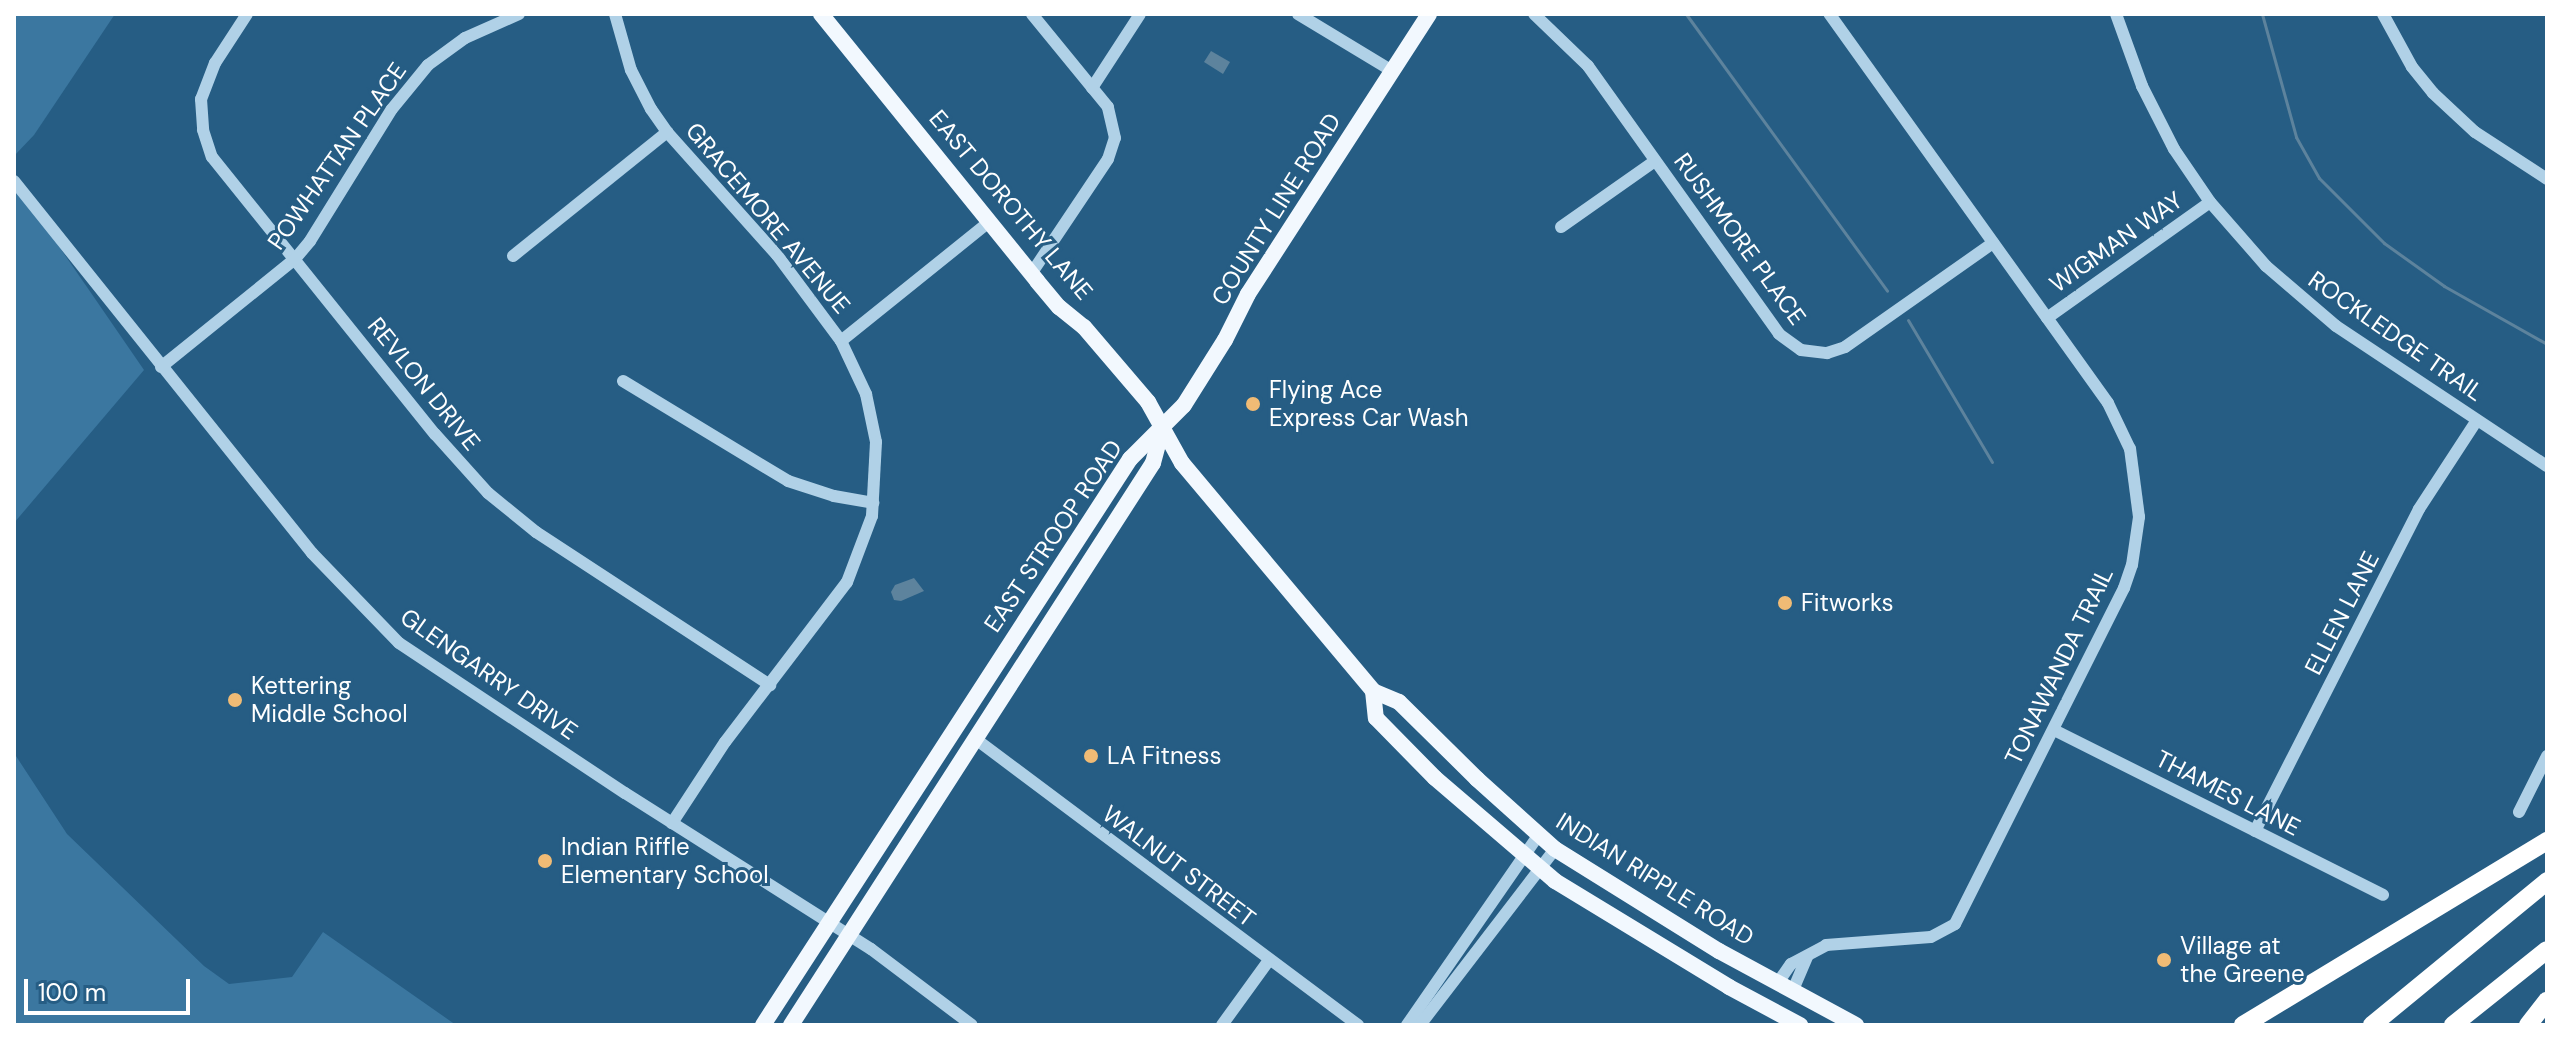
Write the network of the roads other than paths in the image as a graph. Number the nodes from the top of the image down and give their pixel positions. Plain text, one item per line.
1 (247, 14) edge
2 (519, 14) edge
3 (615, 14) edge
4 (821, 14) edge
5 (1032, 14) edge
6 (1140, 14) edge
7 (1298, 14) edge
8 (1429, 14) edge
9 (1534, 14) edge
10 (1829, 14) edge
11 (2116, 14) edge
12 (2383, 14) edge
13 (1392, 71) junction
14 (1092, 88) junction
15 (667, 132) junction
16 (1655, 161) junction
17 (2547, 179) edge
18 (14, 181) edge
19 (2210, 202) junction
20 (989, 222) junction
21 (1561, 227) dead end
22 (1993, 243) junction
23 (513, 256) dead end
24 (295, 259) junction
25 (1031, 274) junction
26 (2047, 318) junction
27 (841, 341) junction
28 (161, 367) junction
29 (623, 381) dead end
30 (2477, 420) junction
31 (1162, 428) junction
32 (2547, 466) edge
33 (873, 503) junction
34 (1072, 589) junction
35 (1040, 597) junction
36 (1029, 658) junction
37 (770, 685) junction
38 (1373, 691) junction
39 (2054, 730) junction
40 (977, 740) junction
41 (2547, 756) edge
42 (2519, 812) dead end
43 (672, 823) junction
44 (2255, 831) junction
45 (1538, 836) junction
46 (2547, 841) edge
47 (1555, 849) junction
48 (1525, 855) junction
49 (1541, 869) junction
50 (2547, 881) edge
51 (2383, 895) dead end
52 (829, 923) junction
53 (851, 937) junction
54 (2547, 950) edge
55 (1269, 960) junction
56 (1786, 986) junction
57 (1729, 987) junction
58 (2547, 1001) edge
59 (763, 1025) edge
60 (791, 1025) edge
61 (972, 1025) edge
62 (1222, 1025) edge
63 (1358, 1025) edge
64 (1407, 1025) edge
65 (1420, 1025) edge
66 (1800, 1025) edge
67 (1856, 1025) edge
68 (2243, 1025) edge
69 (2372, 1025) edge
70 (2453, 1025) edge
71 (2528, 1025) edge

1 - 24 street, REVLON DRIVE
2 - 24 street, POWHATTAN PLACE
3 - 15 street, GRACEMORE AVENUE
4 - 20 main road, EAST DOROTHY LANE
5 - 14 street
6 - 14 street
7 - 13 street
8 - 13 main road, COUNTY LINE ROAD
9 - 16 street, RUSHMORE PLACE
10 - 22 street, TONAWANDA TRAIL
11 - 19 street, ROCKLEDGE TRAIL
12 - 17 street
13 - 31 main road, COUNTY LINE ROAD
14 - 25 street
15 - 23 street
15 - 27 street, GRACEMORE AVENUE
16 - 21 street
16 - 22 street, RUSHMORE PLACE
18 - 28 street, GLENGARRY DRIVE
19 - 26 street, WIGMAN WAY
19 - 30 street, ROCKLEDGE TRAIL
20 - 25 main road, EAST DOROTHY LANE
20 - 27 street
22 - 26 street, TONAWANDA TRAIL
24 - 28 street, POWHATTAN PLACE
24 - 37 street, REVLON DRIVE
25 - 31 main road, EAST DOROTHY LANE
26 - 39 street, TONAWANDA TRAIL
27 - 33 street, GRACEMORE AVENUE
28 - 43 street, GLENGARRY DRIVE
29 - 33 street
30 - 32 street, ROCKLEDGE TRAIL
30 - 44 street, ELLEN LANE
31 - 34 main road, EAST STROOP ROAD
31 - 35 main road, EAST STROOP ROAD
31 - 38 main road, INDIAN RIPPLE ROAD
33 - 37 street, GRACEMORE AVENUE
34 - 35 main road
34 - 36 main road, EAST STROOP ROAD
35 - 36 main road
35 - 52 main road, EAST STROOP ROAD
36 - 40 main road, EAST STROOP ROAD
37 - 43 street, GRACEMORE AVENUE
38 - 45 main road, INDIAN RIPPLE ROAD
38 - 48 main road, INDIAN RIPPLE ROAD
39 - 44 street, THAMES LANE
39 - 56 street, TONAWANDA TRAIL
40 - 53 main road, EAST STROOP ROAD
40 - 55 street, WALNUT STREET
41 - 42 street
43 - 52 street, GLENGARRY DRIVE
44 - 51 street, THAMES LANE
45 - 47 main road, INDIAN RIPPLE ROAD
45 - 48 street
46 - 68 highway
47 - 49 street
47 - 56 main road, INDIAN RIPPLE ROAD
48 - 49 main road, INDIAN RIPPLE ROAD
48 - 64 street
49 - 57 main road, INDIAN RIPPLE ROAD
49 - 65 street
50 - 69 highway
52 - 53 street, GLENGARRY DRIVE
52 - 59 main road, EAST STROOP ROAD
53 - 60 main road, EAST STROOP ROAD
53 - 61 street, GLENGARRY DRIVE
54 - 70 highway
55 - 62 street
55 - 63 street, WALNUT STREET
56 - 57 main road
56 - 67 main road, INDIAN RIPPLE ROAD
57 - 66 main road, INDIAN RIPPLE ROAD
58 - 71 highway

